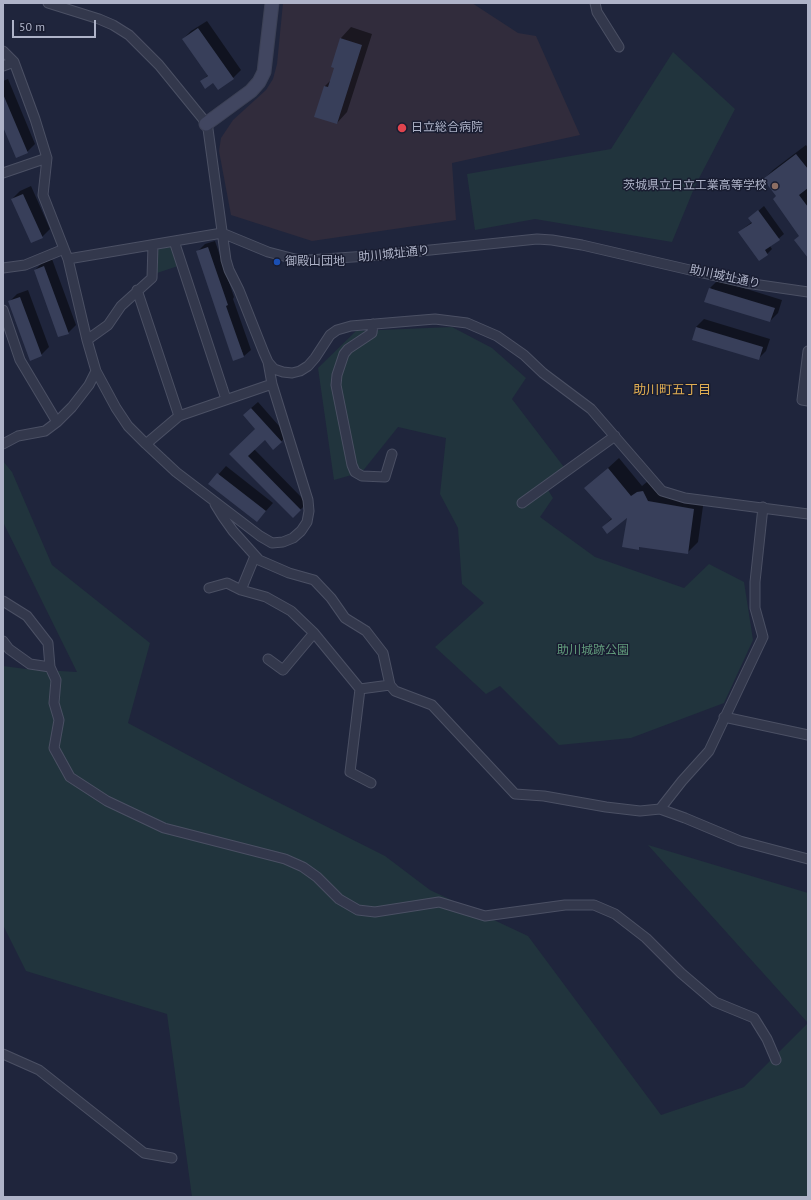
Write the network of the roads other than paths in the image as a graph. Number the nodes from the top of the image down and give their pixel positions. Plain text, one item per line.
1 (48, 3) edge
2 (272, 3) edge
3 (595, 3) edge
4 (619, 47) dead end
5 (3, 50) edge
6 (14, 62) junction
7 (3, 66) edge
8 (206, 124) junction
9 (47, 158) junction
10 (3, 173) edge
11 (222, 233) junction
12 (174, 241) junction
13 (153, 245) junction
14 (64, 249) junction
15 (68, 259) junction
16 (3, 268) edge
17 (137, 290) junction
18 (808, 292) edge
19 (3, 310) edge
20 (373, 324) junction
21 (87, 340) junction
22 (808, 352) edge
23 (268, 362) junction
24 (96, 371) junction
25 (272, 384) junction
26 (226, 399) junction
27 (808, 401) edge
28 (179, 416) junction
29 (57, 422) junction
30 (615, 436) junction
31 (3, 444) edge
32 (146, 444) junction
33 (392, 454) dead end
34 (214, 501) junction
35 (522, 503) dead end
36 (763, 508) junction
37 (808, 514) edge
38 (255, 556) junction
39 (209, 588) dead end
40 (241, 590) junction
41 (3, 601) edge
42 (314, 633) junction
43 (3, 642) edge
44 (268, 659) dead end
45 (50, 668) junction
46 (390, 685) junction
47 (360, 690) junction
48 (724, 717) junction
49 (808, 735) edge
50 (371, 782) dead end
51 (660, 809) junction
52 (808, 859) edge
53 (3, 1054) edge
54 (776, 1060) dead end
55 (172, 1158) dead end

1 - 8 street
2 - 8 street
3 - 4 street
5 - 6 street
6 - 7 street
6 - 9 street
8 - 11 street
9 - 10 street
9 - 14 street
11 - 12 street
11 - 18 street, 助川城址通り
11 - 23 street
12 - 13 street
12 - 26 street
13 - 15 street
13 - 17 street
14 - 15 street
14 - 16 street
15 - 21 street
17 - 21 street
17 - 28 street
19 - 29 street
20 - 23 street
20 - 30 street
20 - 33 street
21 - 24 street
22 - 27 street
23 - 25 street
24 - 29 street
24 - 32 street
25 - 26 street
25 - 34 street
26 - 28 street
28 - 32 street
29 - 31 street
30 - 35 street
30 - 36 street
32 - 34 street
34 - 38 street
36 - 37 street
36 - 48 street
38 - 40 street
38 - 46 street
39 - 40 street
40 - 42 street
41 - 45 street
42 - 44 street
42 - 47 street
43 - 45 street
45 - 54 street
46 - 47 street
46 - 51 street
47 - 50 street
48 - 49 street
48 - 51 street
51 - 52 street
53 - 55 street

